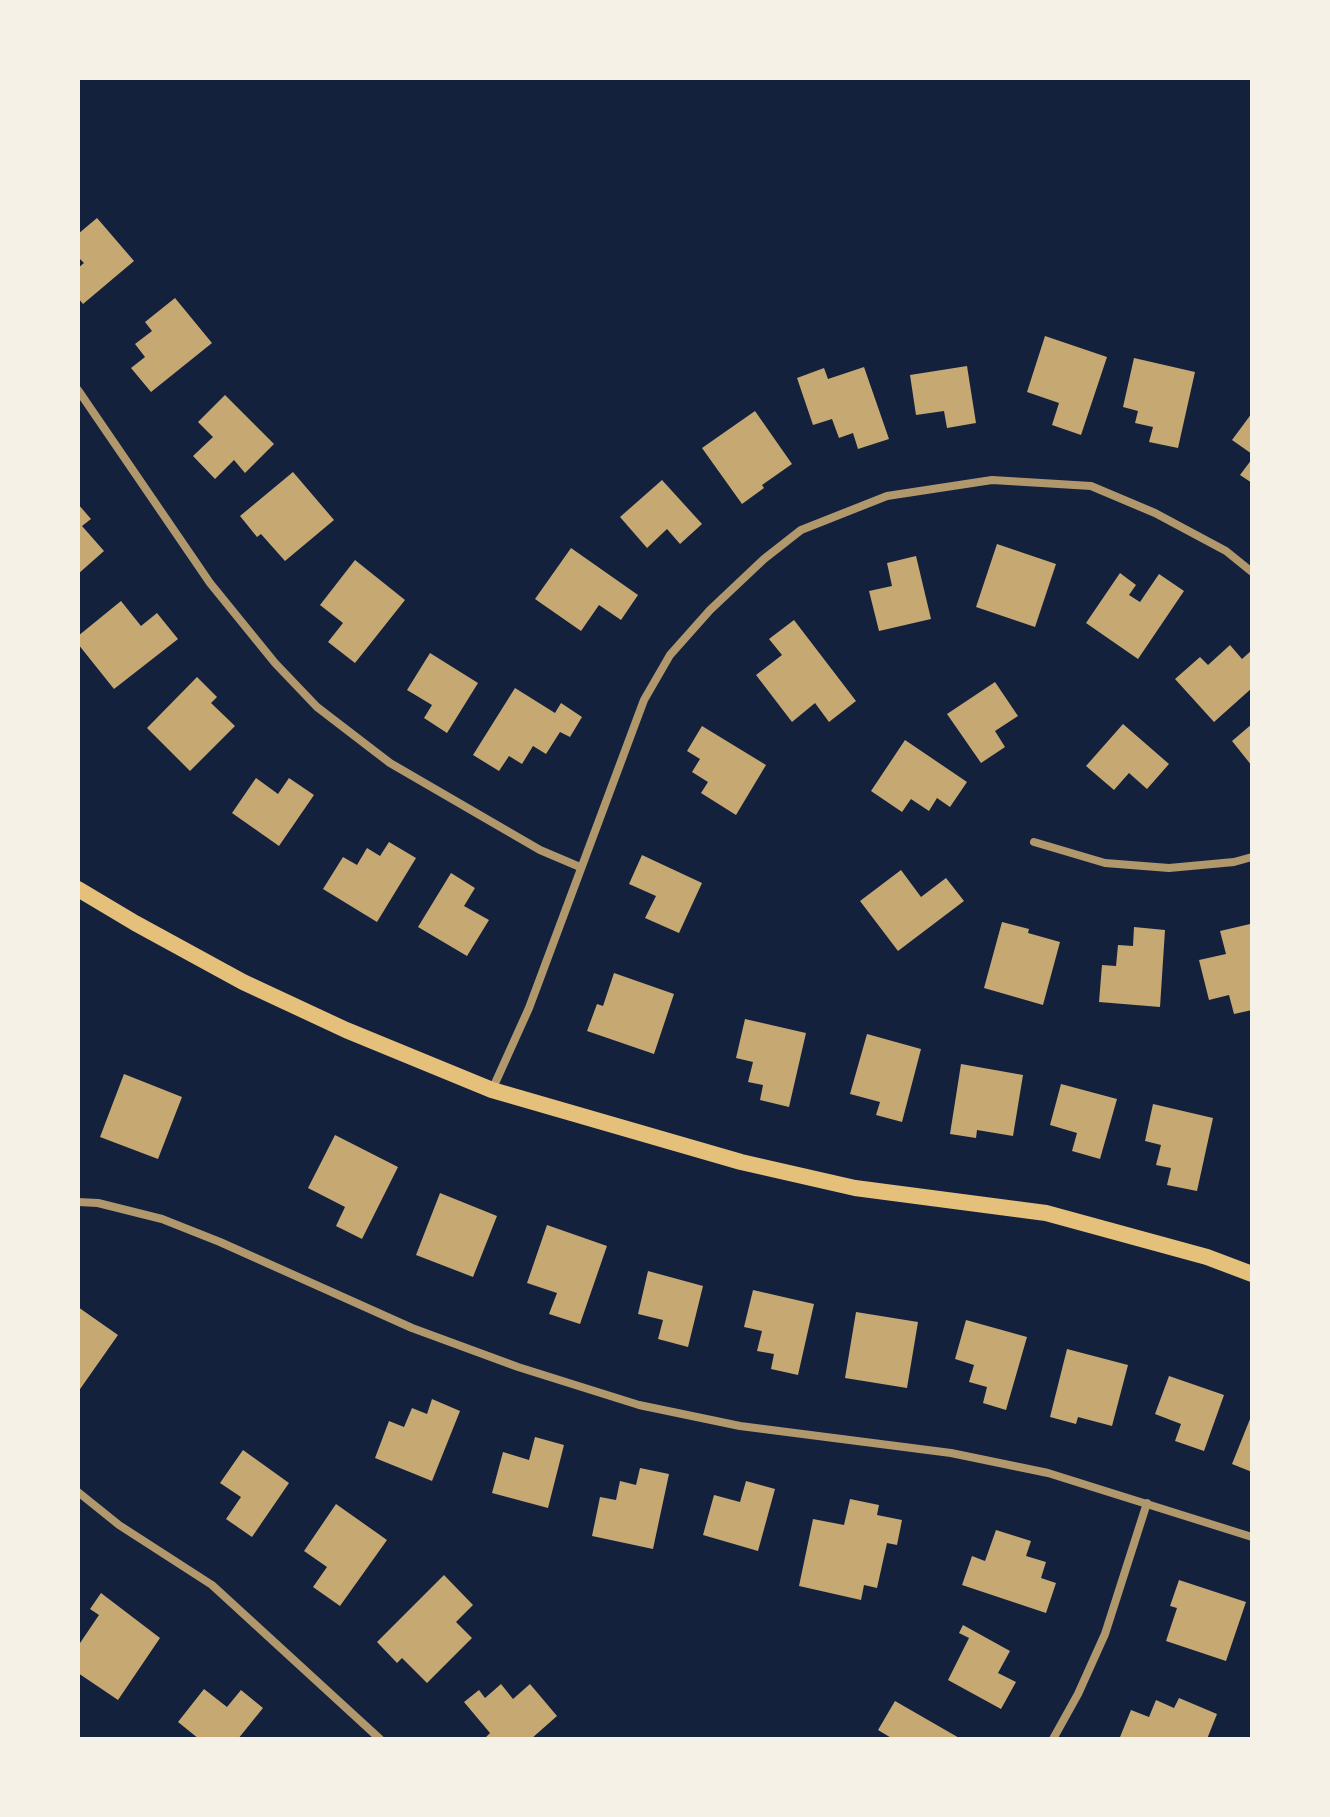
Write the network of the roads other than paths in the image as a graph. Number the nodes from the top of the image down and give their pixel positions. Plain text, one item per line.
1 (78, 390) edge
2 (1252, 572) edge
3 (1034, 842) dead end
4 (1252, 857) edge
5 (580, 867) junction
6 (78, 889) edge
7 (492, 1090) junction
8 (78, 1202) edge
9 (1252, 1274) edge
10 (78, 1492) edge
11 (1147, 1503) junction
12 (1252, 1537) edge
13 (380, 1739) edge
14 (1053, 1739) edge

1 - 5 street
2 - 5 street
3 - 4 street
5 - 7 street
6 - 7 main road
7 - 9 main road
8 - 11 street
10 - 13 street
11 - 12 street
11 - 14 street

